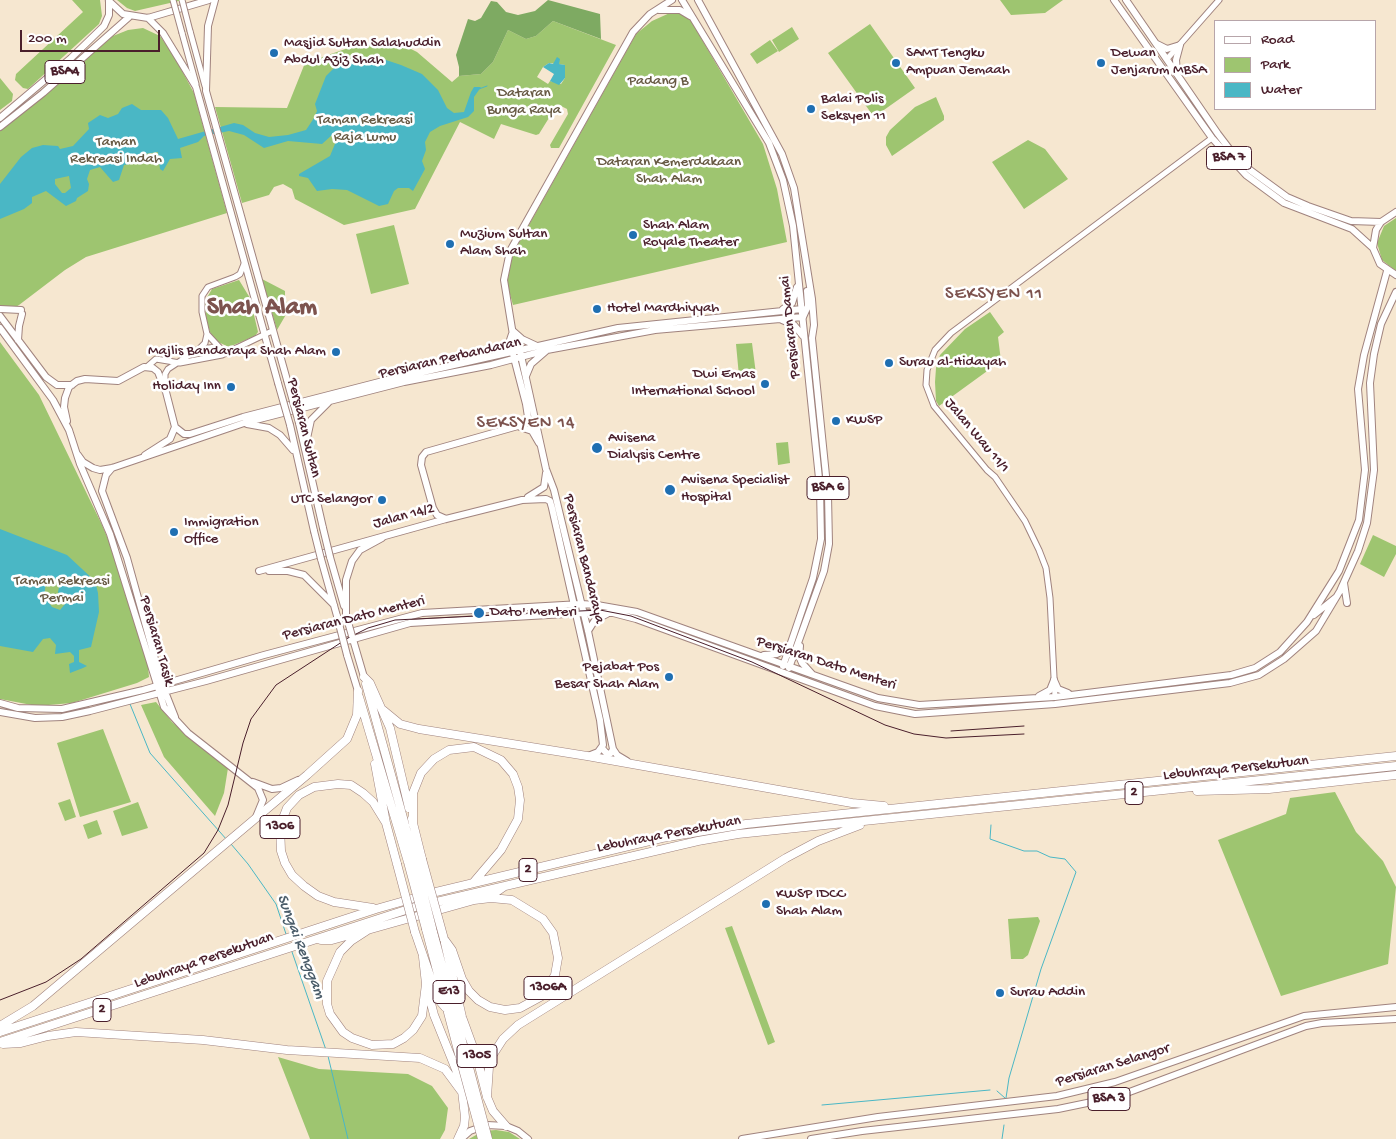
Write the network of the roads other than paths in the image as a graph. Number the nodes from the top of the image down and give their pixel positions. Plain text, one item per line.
1 (173, 0) edge
2 (182, 0) edge
3 (209, 0) edge
4 (215, 0) edge
5 (698, 0) edge
6 (702, 0) edge
7 (1114, 0) edge
8 (1126, 0) edge
9 (1219, 0) edge
10 (109, 1) edge
11 (670, 1) edge
12 (684, 1) edge
13 (658, 10) junction
14 (704, 11) junction
15 (129, 16) junction
16 (692, 17) junction
17 (148, 18) junction
18 (1156, 43) junction
19 (1180, 45) junction
20 (1167, 59) junction
21 (1177, 73) junction
22 (1171, 83) junction
23 (196, 87) junction
24 (206, 91) junction
25 (0, 118) edge
26 (0, 127) edge
27 (1212, 138) junction
28 (1396, 212) edge
29 (1381, 222) junction
30 (1373, 248) junction
31 (244, 264) junction
32 (1386, 271) junction
33 (1396, 276) edge
34 (809, 280) junction
35 (798, 281) junction
36 (1396, 292) edge
37 (0, 309) edge
38 (770, 312) junction
39 (803, 313) junction
40 (0, 316) edge
41 (778, 319) junction
42 (0, 328) edge
43 (513, 331) junction
44 (272, 332) junction
45 (207, 334) junction
46 (264, 334) junction
47 (812, 338) junction
48 (805, 339) junction
49 (18, 340) junction
50 (538, 346) junction
51 (220, 348) junction
52 (197, 350) junction
53 (547, 350) junction
54 (231, 352) junction
55 (517, 355) junction
56 (481, 360) junction
57 (180, 363) junction
58 (491, 364) junction
59 (148, 366) junction
60 (519, 376) junction
61 (526, 379) junction
62 (72, 385) junction
63 (166, 392) junction
64 (331, 401) junction
65 (244, 423) junction
66 (519, 426) junction
67 (175, 427) junction
68 (69, 430) junction
69 (541, 449) junction
70 (305, 450) junction
71 (295, 452) junction
72 (78, 455) junction
73 (145, 455) junction
74 (112, 468) junction
75 (546, 469) junction
76 (522, 500) junction
77 (552, 508) joint
78 (446, 519) junction
79 (392, 532) junction
80 (1339, 571) junction
81 (1345, 580) junction
82 (574, 591) junction
83 (1342, 600) junction
84 (334, 605) junction
85 (577, 605) junction
86 (594, 605) junction
87 (545, 606) junction
88 (139, 612) junction
89 (579, 613) junction
90 (610, 613) junction
91 (346, 614) junction
92 (562, 614) junction
93 (1308, 619) junction
94 (588, 631) junction
95 (580, 633) junction
96 (801, 634) junction
97 (789, 647) junction
98 (755, 654) junction
99 (787, 665) junction
100 (155, 671) junction
101 (784, 673) junction
102 (814, 675) junction
103 (364, 677) junction
104 (178, 679) junction
105 (1054, 680) junction
106 (160, 688) junction
107 (178, 688) junction
108 (358, 691) junction
109 (140, 693) junction
110 (1082, 693) junction
111 (1055, 697) junction
112 (1026, 699) junction
113 (115, 701) junction
114 (0, 703) edge
115 (1061, 703) junction
116 (1047, 704) junction
117 (170, 705) junction
118 (383, 710) junction
119 (0, 712) edge
120 (176, 720) junction
121 (373, 739) junction
122 (602, 748) junction
123 (613, 749) junction
124 (587, 756) junction
125 (1396, 756) edge
126 (645, 766) junction
127 (1396, 766) edge
128 (307, 775) junction
129 (1396, 775) edge
130 (247, 780) junction
131 (1190, 788) junction
132 (902, 808) junction
133 (256, 818) junction
134 (872, 820) junction
135 (386, 823) junction
136 (413, 824) junction
137 (415, 861) junction
138 (473, 883) junction
139 (509, 883) junction
140 (474, 900) junction
141 (376, 909) junction
142 (370, 928) junction
143 (429, 928) junction
144 (444, 939) junction
145 (312, 940) junction
146 (423, 957) junction
147 (426, 984) junction
148 (1396, 1007) edge
149 (448, 1011) junction
150 (462, 1017) junction
151 (1396, 1019) edge
152 (0, 1026) edge
153 (0, 1032) edge
154 (462, 1040) junction
155 (0, 1043) edge
156 (463, 1057) junction
157 (462, 1092) junction
158 (487, 1097) junction
159 (506, 1126) junction
160 (460, 1139) edge
161 (482, 1139) edge
162 (488, 1139) edge
163 (528, 1139) edge
164 (742, 1139) edge
165 (811, 1139) edge

1 - 23 street, Persiaran Sultan, bridge
2 - 24 street, Persiaran Sultan, bridge
3 - 17 main road
4 - 24 main road
5 - 14 main road, Persiaran Damai / BSA 6
6 - 14 main road
7 - 22 main road, BSA 7
8 - 18 main road, BSA 7
9 - 19 street
10 - 15 main road
10 - 25 main road, BSA4
11 - 12 main road
11 - 13 main road, Persiaran Bandaraya
12 - 16 main road, Persiaran Damai / BSA 6
13 - 16 main road
13 - 43 main road, Persiaran Bandaraya
14 - 34 main road, Persiaran Damai / BSA 6
15 - 17 main road
15 - 26 main road, BSA4
16 - 35 main road, Persiaran Damai / BSA 6
17 - 23 main road
18 - 19 main road
18 - 20 main road, BSA 7
19 - 20 street
19 - 21 main road
20 - 21 main road, BSA 7
20 - 22 main road
21 - 29 main road, BSA 7
22 - 27 main road, BSA 7
23 - 31 main road, Persiaran Sultan
24 - 44 main road, Persiaran Sultan
27 - 30 main road, BSA 7
27 - 105 street, Jalan Wau 11/1
28 - 29 main road
29 - 30 main road
30 - 32 main road
31 - 45 street
31 - 46 main road, Persiaran Sultan
32 - 33 main road
32 - 80 main road, Persiaran Dato Menteri
34 - 39 main road
34 - 47 main road, Persiaran Damai / BSA 6
35 - 38 main road
35 - 39 main road, Persiaran Damai / BSA 6
36 - 81 main road, Persiaran Dato Menteri
37 - 49 main road
38 - 39 main road, Persiaran Perbandaran
38 - 50 main road, Persiaran Perbandaran
39 - 41 main road, Persiaran Perbandaran
39 - 47 main road
39 - 48 main road, Persiaran Damai / BSA 6
40 - 49 main road
41 - 48 main road
41 - 53 main road, Persiaran Perbandaran
42 - 68 main road, Persiaran Tasik
43 - 50 main road
43 - 55 main road, Persiaran Bandaraya
43 - 56 main road
44 - 46 street
44 - 70 main road, Persiaran Sultan, bridge
45 - 51 street
45 - 52 street
46 - 54 street
46 - 71 main road, Persiaran Sultan, bridge
47 - 96 main road, Persiaran Damai / BSA 6
48 - 97 main road, Persiaran Damai / BSA 6
49 - 62 main road
50 - 55 main road, Persiaran Perbandaran
51 - 52 street
51 - 54 street
52 - 57 street
53 - 55 main road, Persiaran Perbandaran
53 - 61 main road
54 - 57 street
55 - 56 main road, Persiaran Perbandaran
55 - 58 main road, Persiaran Perbandaran
55 - 60 main road, Persiaran Bandaraya
55 - 61 main road, Persiaran Bandaraya
56 - 67 main road, Persiaran Perbandaran
57 - 59 street
57 - 63 street
58 - 60 main road
58 - 64 main road, Persiaran Perbandaran
59 - 62 main road
59 - 63 main road
60 - 66 main road, Persiaran Bandaraya
61 - 69 main road, Persiaran Bandaraya
62 - 68 main road
63 - 67 main road
64 - 65 main road, Persiaran Perbandaran
64 - 70 main road
65 - 71 main road
65 - 73 main road, Persiaran Perbandaran
66 - 69 main road
66 - 78 main road
67 - 73 main road
68 - 72 main road, Persiaran Tasik
69 - 75 main road, Persiaran Bandaraya
70 - 91 main road, Persiaran Sultan, bridge
71 - 84 main road, Persiaran Sultan, bridge
72 - 74 main road
72 - 88 main road, Persiaran Tasik
73 - 74 main road, Persiaran Perbandaran
74 - 88 main road, Persiaran Tasik
75 - 76 main road
75 - 82 main road, Persiaran Bandaraya
76 - 77 main road, Jalan 14/2
76 - 78 main road, Jalan 14/2
77 - 82 main road, Persiaran Bandaraya
78 - 79 main road, Jalan 14/2
79 - 84 main road, Jalan 14/2
79 - 91 main road
80 - 83 main road
80 - 93 main road, Persiaran Dato Menteri
81 - 83 main road, Persiaran Dato Menteri
81 - 83 main road
82 - 85 main road, Persiaran Bandaraya
82 - 86 main road
82 - 87 main road
83 - 93 main road
83 - 115 main road, Persiaran Dato Menteri
84 - 108 main road, Persiaran Sultan, bridge
85 - 86 main road, Persiaran Dato Menteri
85 - 87 main road, Persiaran Dato Menteri
85 - 89 main road, Persiaran Bandaraya
86 - 98 main road, Persiaran Dato Menteri
87 - 104 main road, Persiaran Dato Menteri
88 - 100 main road, Persiaran Tasik
89 - 90 main road, Persiaran Dato Menteri
89 - 92 main road, Persiaran Dato Menteri
89 - 94 main road, Persiaran Bandaraya
89 - 95 main road, Persiaran Bandaraya
90 - 94 main road
90 - 101 main road, Persiaran Dato Menteri
91 - 103 main road, Persiaran Sultan, bridge
92 - 95 main road
92 - 107 main road, Persiaran Dato Menteri, bridge
93 - 110 main road, Persiaran Dato Menteri
94 - 123 main road, Persiaran Bandaraya
95 - 122 main road, Persiaran Bandaraya
96 - 99 main road, Persiaran Damai / BSA 6
96 - 102 main road
97 - 98 main road
97 - 99 main road, Persiaran Damai / BSA 6
98 - 99 main road, Persiaran Dato Menteri
99 - 101 main road, Persiaran Damai / BSA 6
99 - 102 main road, Persiaran Dato Menteri
100 - 104 main road
100 - 106 main road, Persiaran Tasik
100 - 109 main road
101 - 116 main road, Persiaran Dato Menteri
102 - 112 main road, Persiaran Dato Menteri
103 - 118 highway
103 - 137 highway, Persiaran Sultan
104 - 106 main road, Persiaran Dato Menteri
105 - 110 main road
105 - 111 street, Jalan Wau 11/1
105 - 112 main road
106 - 107 main road, Persiaran Dato Menteri
106 - 109 main road, Persiaran Dato Menteri
106 - 117 main road, Persiaran Tasik
106 - 120 main road, Persiaran Tasik
107 - 117 main road
108 - 121 highway, Persiaran Sultan
108 - 128 highway
109 - 113 main road, Persiaran Dato Menteri
110 - 111 main road, Persiaran Dato Menteri
111 - 112 main road, Persiaran Dato Menteri
111 - 115 main road
111 - 116 main road
113 - 114 main road, Persiaran Dato Menteri
113 - 119 main road, Persiaran Dato Menteri
115 - 116 main road, Persiaran Dato Menteri
117 - 120 main road, Persiaran Tasik
118 - 124 highway
118 - 136 highway
120 - 130 main road
121 - 135 highway
121 - 137 highway, Persiaran Sultan
122 - 123 main road
122 - 124 main road
123 - 126 main road
124 - 126 highway
125 - 132 highway, Lebuhraya Persekutuan / 2
126 - 132 highway
127 - 131 highway, Lebuhraya Persekutuan / 2
128 - 130 main road
128 - 133 highway
129 - 131 highway
130 - 133 main road
131 - 134 highway, Lebuhraya Persekutuan / 2
132 - 138 highway, Lebuhraya Persekutuan / 2
133 - 152 highway
134 - 139 highway, Lebuhraya Persekutuan / 2
134 - 158 highway
135 - 141 highway, 1306
135 - 146 highway, bridge
136 - 137 highway
136 - 138 highway
137 - 143 highway, E13, bridge
137 - 144 highway, bridge
138 - 141 highway, Lebuhraya Persekutuan / 2
139 - 140 highway
139 - 145 highway, Lebuhraya Persekutuan / 2
140 - 142 highway
140 - 144 highway, 1306A
141 - 153 highway, Lebuhraya Persekutuan / 2
142 - 145 highway
142 - 147 highway
143 - 149 highway, E13
143 - 154 highway, E13
144 - 150 highway
145 - 155 highway, Lebuhraya Persekutuan / 2
146 - 147 highway
146 - 149 highway
147 - 157 highway
148 - 164 main road, Persiaran Selangor / BSA 3
149 - 156 highway, E13
150 - 154 highway
150 - 158 highway, 1305
151 - 165 main road, Persiaran Selangor / BSA 3
154 - 156 highway, E13
155 - 157 highway
156 - 161 highway, E13, bridge
156 - 162 highway, E13, bridge
157 - 160 highway
158 - 159 highway
159 - 160 main road
159 - 163 main road

